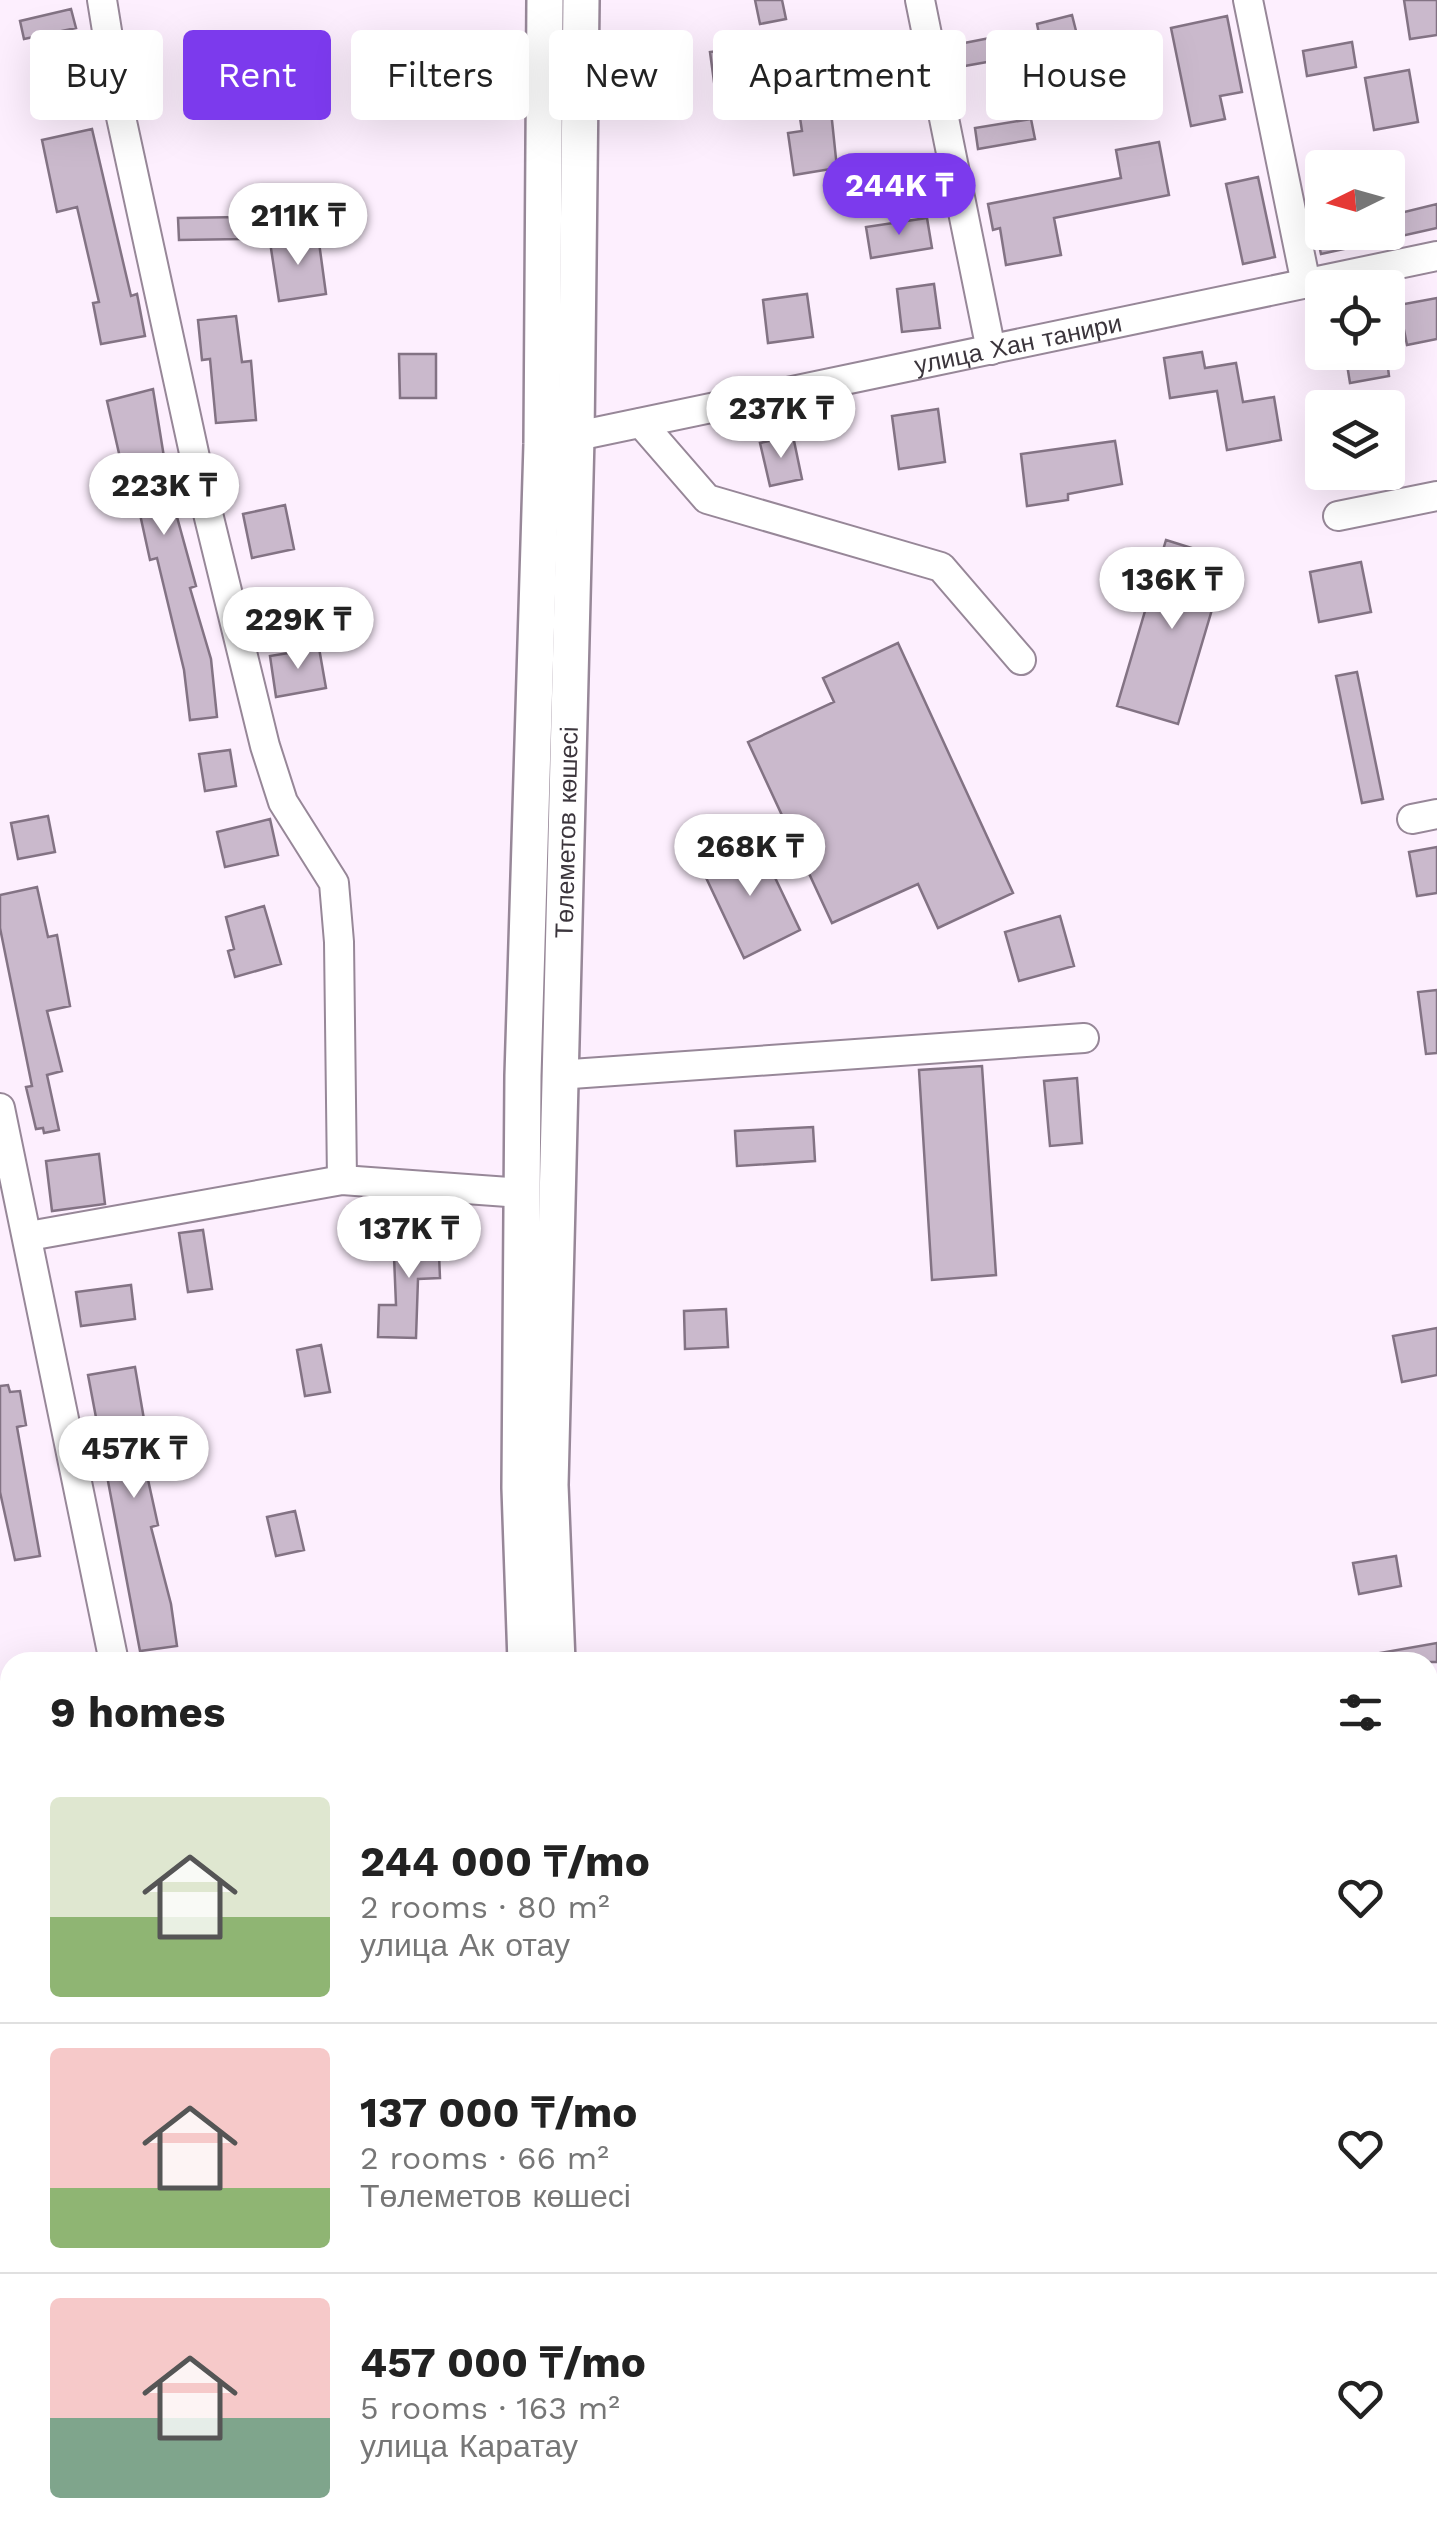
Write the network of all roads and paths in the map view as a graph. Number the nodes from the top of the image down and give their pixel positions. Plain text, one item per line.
1 (102, 0) edge
2 (545, 0) edge
3 (581, 0) edge
4 (920, 0) edge
5 (1248, 0) edge
6 (1437, 256) edge
7 (1372, 270) edge
8 (1305, 279) edge
9 (1305, 284) edge
10 (992, 350) junction
11 (641, 423) junction
12 (559, 440) junction
13 (1437, 496) edge
14 (1338, 516) dead end
15 (1021, 660) dead end
16 (1084, 1038) dead end
17 (558, 1075) junction
18 (0, 1108) edge
19 (342, 1180) junction
20 (522, 1193) junction
21 (30, 1236) junction
22 (112, 1652) edge
23 (526, 1652) edge
24 (557, 1652) edge

1 - 19 street
2 - 12 main road, Төлеметов көшесі
3 - 12 main road, Төлеметов көшесі
4 - 10 street
5 - 8 street
6 - 7 street, улица Хан танири
9 - 10 street, улица Хан танири
10 - 11 street, улица Хан танири
11 - 12 street, улица Хан танири
11 - 15 street
12 - 17 main road, Төлеметов көшесі
12 - 20 main road, Төлеметов көшесі
13 - 14 street
16 - 17 street
17 - 24 main road, Төлеметов көшесі
18 - 21 street
19 - 20 street
19 - 21 street
20 - 23 main road, Төлеметов көшесі
21 - 22 street

